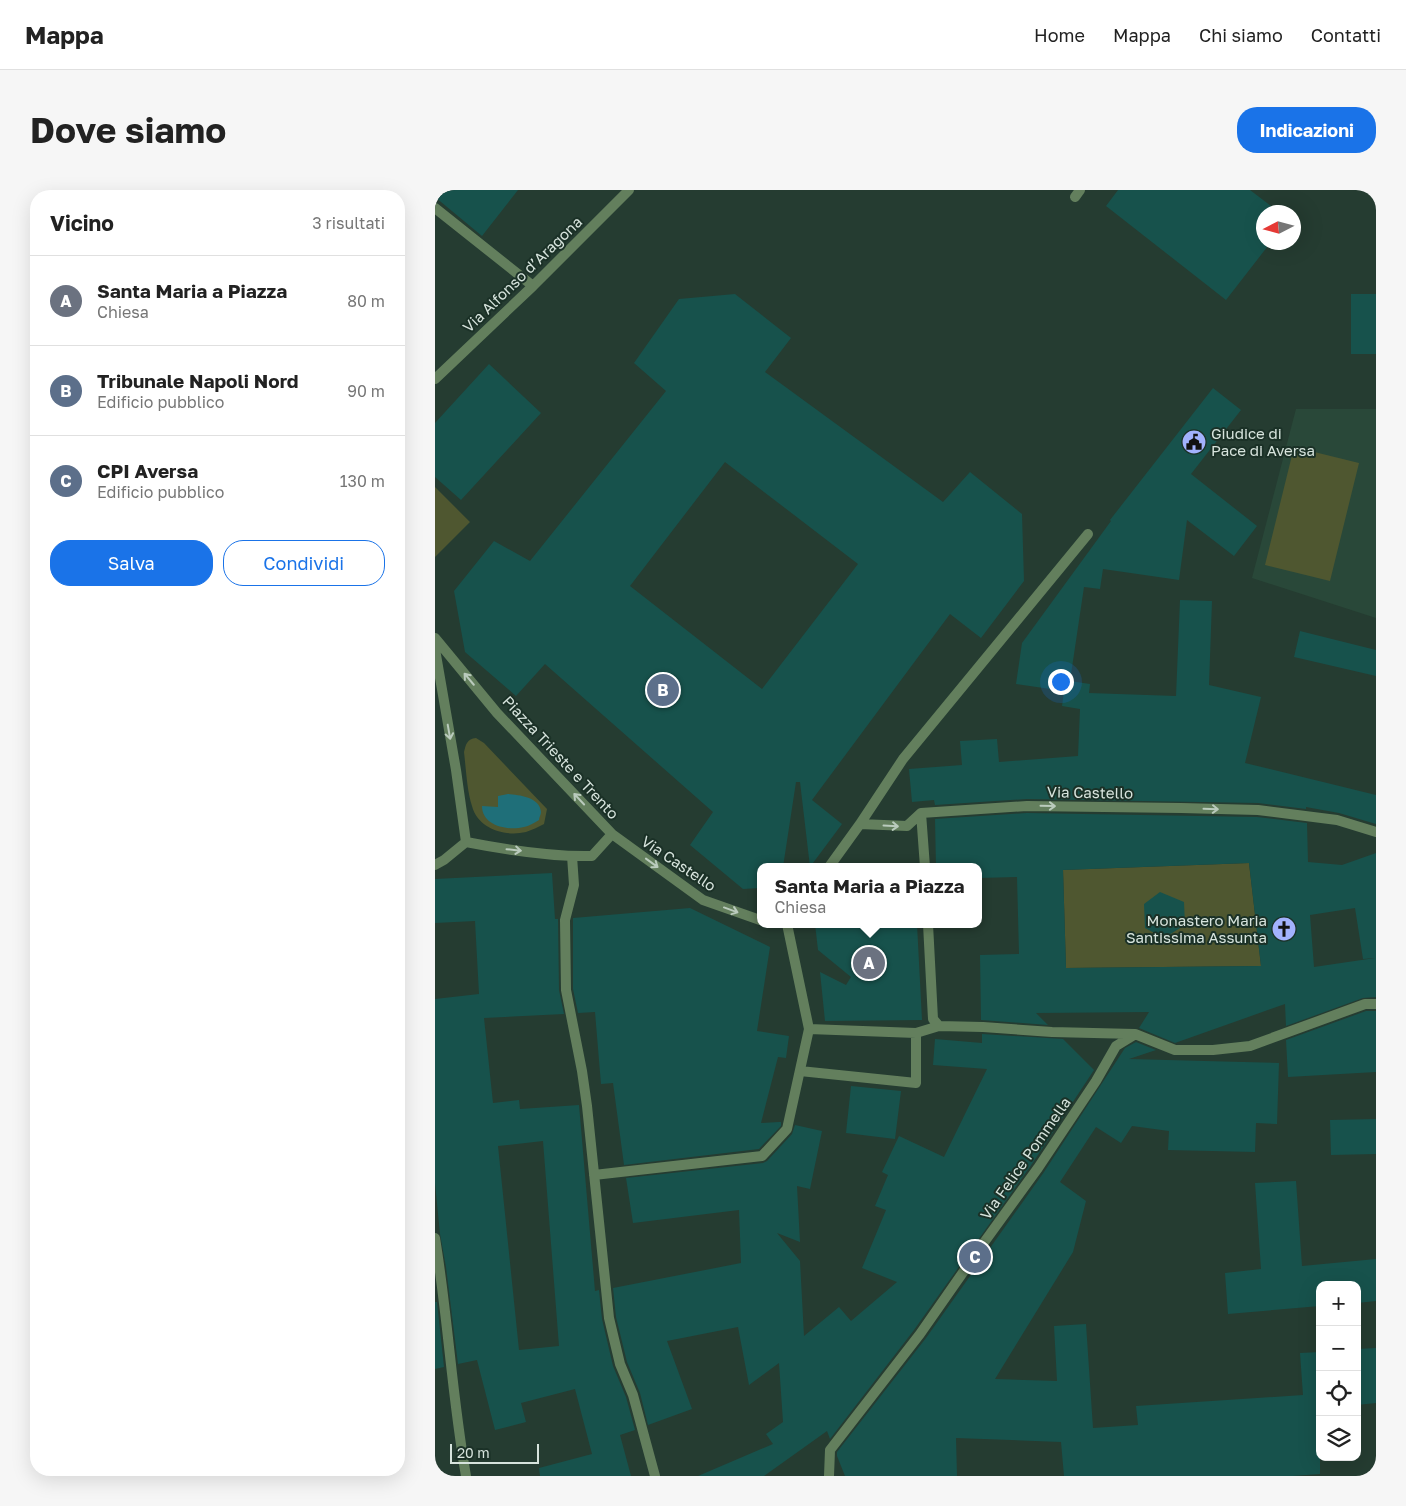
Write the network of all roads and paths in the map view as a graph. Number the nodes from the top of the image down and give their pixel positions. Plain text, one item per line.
1 (629, 190) edge
2 (435, 208) edge
3 (533, 286) junction
4 (435, 379) edge
5 (1088, 534) dead end
6 (435, 638) edge
7 (435, 649) edge
8 (921, 813) junction
9 (861, 824) junction
10 (1376, 832) edge
11 (613, 834) junction
12 (466, 842) junction
13 (573, 856) junction
14 (832, 863) edge
15 (925, 863) edge
16 (435, 865) edge
17 (757, 919) edge
18 (788, 928) edge
19 (928, 928) edge
20 (1376, 1004) edge
21 (939, 1026) junction
22 (809, 1029) junction
23 (916, 1033) junction
24 (1135, 1034) junction
25 (800, 1072) junction
26 (594, 1175) junction
27 (435, 1238) edge
28 (465, 1476) edge
29 (655, 1476) edge
30 (829, 1476) edge

1 - 3 street, Via Alfonso d’Aragona
2 - 3 street
3 - 4 street, Via Alfonso d’Aragona
5 - 9 street
11 -> 6 street, Piazza Trieste e Trento
7 -> 12 street
9 -> 8 street, Via Castello
8 -> 10 street, Via Castello
8 - 15 street
9 - 14 street
11 - 13 street, Piazza Trieste e Trento
11 -> 17 street, Via Castello
12 -> 13 street, Piazza Trieste e Trento
12 - 16 street
13 - 26 street
18 - 22 street
19 - 21 street
20 - 24 street
21 - 23 street
21 - 24 street
22 - 23 street
22 - 25 street
23 - 25 street
24 - 30 street, Via Felice Pommella
25 - 26 street
26 - 29 street
27 - 28 street

